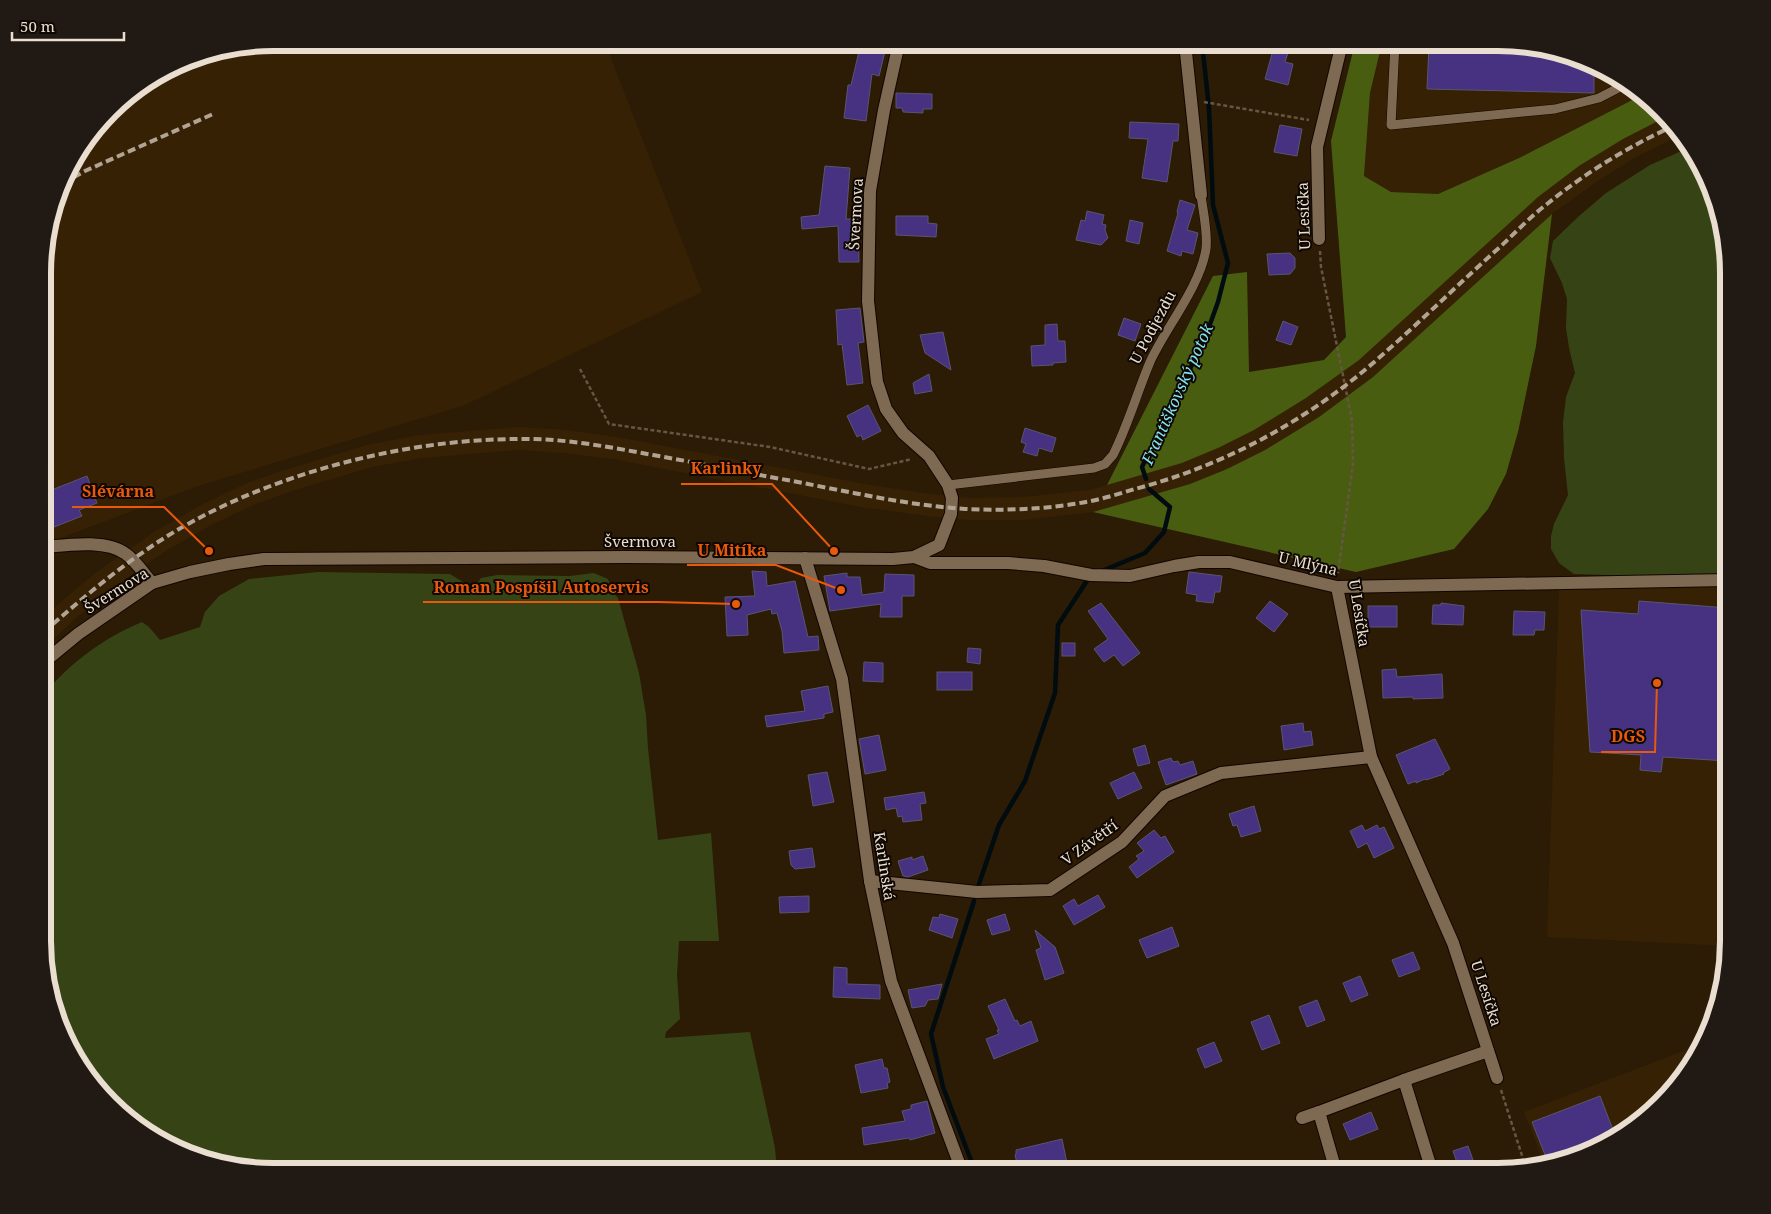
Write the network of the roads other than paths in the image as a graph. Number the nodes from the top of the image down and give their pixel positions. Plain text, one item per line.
1 (897, 51) edge
2 (1186, 51) edge
3 (1340, 51) edge
4 (1395, 51) edge
5 (1619, 88) edge
6 (1200, 195) joint
7 (1319, 239) road end
8 (948, 485) junction
9 (51, 547) edge
10 (914, 557) junction
11 (805, 558) junction
12 (1720, 580) edge
13 (152, 583) junction
14 (1337, 587) junction
15 (51, 656) edge
16 (1371, 757) junction
17 (870, 881) junction
18 (1488, 1051) junction
19 (1497, 1078) road end
20 (1404, 1080) junction
21 (1319, 1112) junction
22 (1302, 1118) dead end
23 (959, 1163) edge
24 (1334, 1163) edge
25 (1429, 1163) edge

1 - 8 street, Švermova
2 - 6 street, U Podjezdu
3 - 7 street, U Lesíčka
4 - 5 lane
6 - 8 lane, U Podjezdu
8 - 10 street, Švermova
9 - 13 street
10 - 11 street, Švermova
10 - 14 street, U Mlýna
11 - 13 street, Švermova
11 - 17 street, Karlinská
12 - 14 street, U Mlýna
13 - 15 street, Švermova
14 - 16 street, U Lesíčka
16 - 17 street, V Závětří
16 - 18 street, U Lesíčka
17 - 23 street, Karlinská
18 - 19 street, U Lesíčka
18 - 20 street
20 - 21 street
20 - 25 street
21 - 22 street
21 - 24 street

